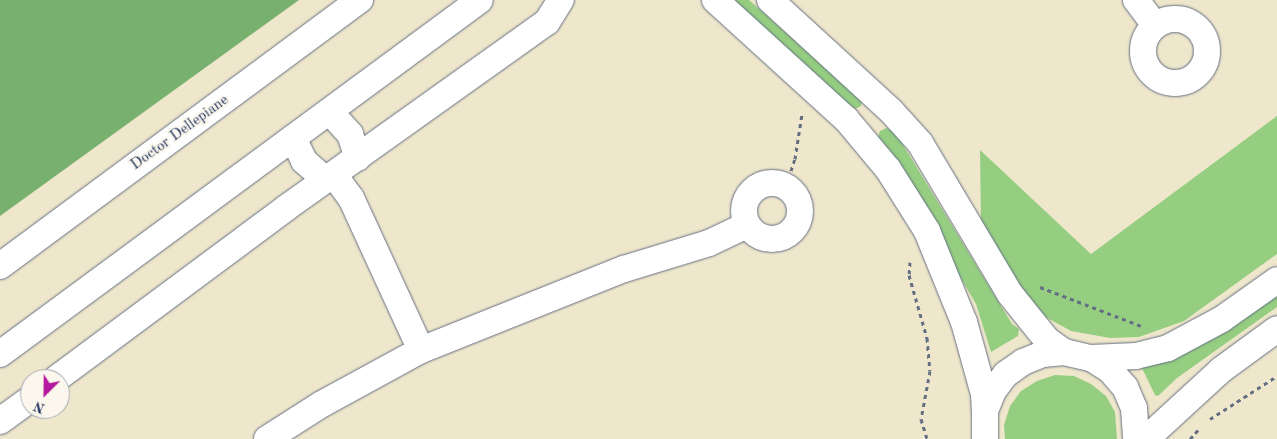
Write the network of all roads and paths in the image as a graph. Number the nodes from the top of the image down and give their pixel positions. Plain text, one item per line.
1 (360, 0) edge
2 (480, 0) edge
3 (561, 0) edge
4 (715, 0) edge
5 (770, 0) edge
6 (1136, 0) edge
7 (1154, 26) dead end
8 (800, 77) junction
9 (891, 111) junction
10 (330, 112) junction
11 (294, 138) junction
12 (862, 138) junction
13 (358, 158) junction
14 (330, 178) junction
15 (786, 186) junction
16 (747, 224) junction
17 (927, 231) junction
18 (0, 266) edge
19 (1277, 280) edge
20 (1032, 283) dead end
21 (1277, 329) edge
22 (1168, 348) junction
23 (421, 350) junction
24 (1064, 352) junction
25 (0, 354) edge
26 (1090, 358) junction
27 (70, 369) edge
28 (1277, 376) edge
29 (20, 406) edge
30 (0, 421) edge
31 (982, 429) edge
32 (266, 439) edge
33 (927, 439) edge
34 (1136, 439) edge
35 (1146, 439) edge
36 (1190, 439) edge

1 - 18 street, Doctor Dellepiane
2 - 10 street
3 - 13 street
4 - 8 street
5 - 9 street
6 - 7 street
8 - 12 street
8 - 15 path
9 - 12 street
9 - 24 street
10 - 11 street
10 - 13 street
11 - 14 street
11 - 25 street
12 - 17 street
13 - 14 street
14 - 23 street
14 - 27 street
15 - 16 street
15 - 16 street
16 - 23 street
17 - 31 street
17 - 33 path
19 - 22 street
20 - 22 path
21 - 35 street
22 - 26 street
23 - 32 street
24 - 26 street
24 - 31 street
26 - 34 street
28 - 36 path
29 - 30 street

